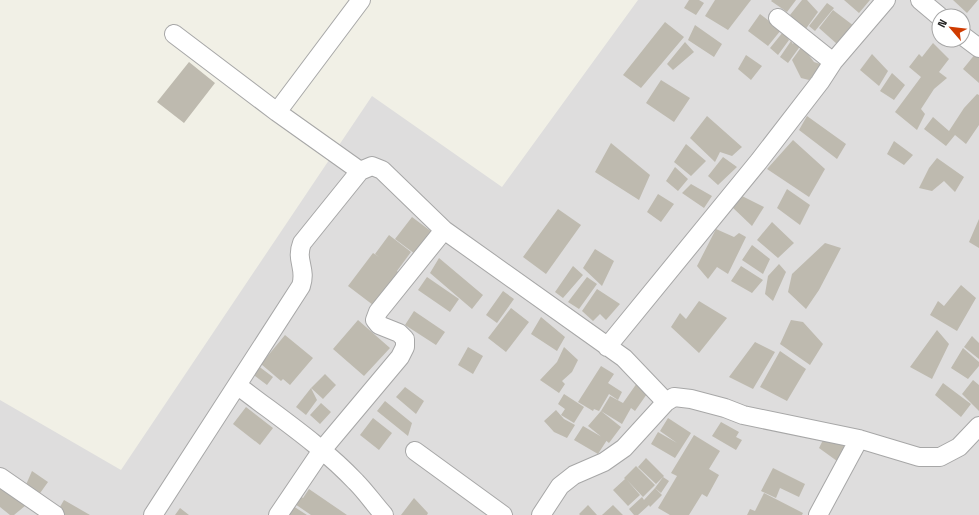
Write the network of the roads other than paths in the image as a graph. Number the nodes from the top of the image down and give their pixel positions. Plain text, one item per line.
1 (362, 0) edge
2 (886, 0) edge
3 (920, 0) edge
4 (931, 9) edge
5 (778, 18) dead end
6 (174, 34) dead end
7 (832, 62) junction
8 (278, 112) junction
9 (360, 171) junction
10 (444, 230) junction
11 (607, 347) junction
12 (237, 385) junction
13 (666, 402) junction
14 (979, 426) edge
15 (860, 439) junction
16 (322, 450) junction
17 (415, 451) dead end
18 (0, 477) edge
19 (55, 515) edge
20 (152, 515) edge
21 (278, 515) edge
22 (384, 515) edge
23 (503, 515) edge
24 (541, 515) edge
25 (818, 515) edge

1 - 8 street
2 - 7 street
3 - 4 street
5 - 7 street
6 - 8 street
7 - 11 street
8 - 9 street
9 - 10 street
9 - 12 street
10 - 11 street
10 - 16 street
11 - 13 street
12 - 16 street
12 - 20 street
13 - 15 street
13 - 24 street
14 - 15 street
15 - 25 street
16 - 21 street
16 - 22 street
17 - 23 street
18 - 19 street

